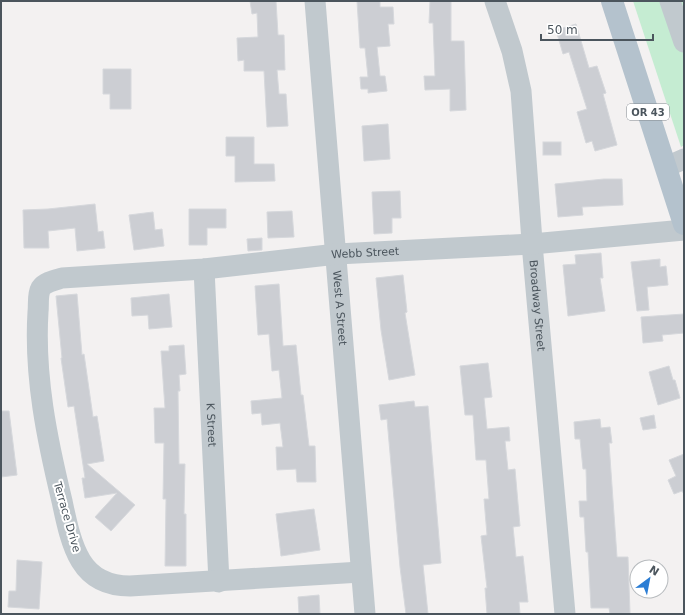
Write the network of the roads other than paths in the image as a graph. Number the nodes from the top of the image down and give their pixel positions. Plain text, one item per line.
1 (315, 1) edge
2 (495, 1) edge
3 (612, 1) edge
4 (670, 1) edge
5 (684, 42) edge
6 (675, 163) edge
7 (684, 224) edge
8 (684, 230) edge
9 (532, 244) junction
10 (336, 254) junction
11 (204, 269) junction
12 (47, 283) joint
13 (361, 572) junction
14 (219, 582) junction
15 (365, 614) edge
16 (565, 614) edge

1 - 10 street, West A Street
2 - 9 street, Broadway Street
3 - 6 main road, OR 43
4 - 5 street
6 - 7 main road, OR 43
8 - 9 street, Webb Street
9 - 10 street, Webb Street
9 - 16 street, Broadway Street
10 - 11 street, Webb Street
10 - 13 street, West A Street
11 - 12 street, Webb Street
11 - 14 street, K Street
12 - 14 street, Terrace Drive
13 - 14 street, Terrace Drive
13 - 15 street, West A Street

